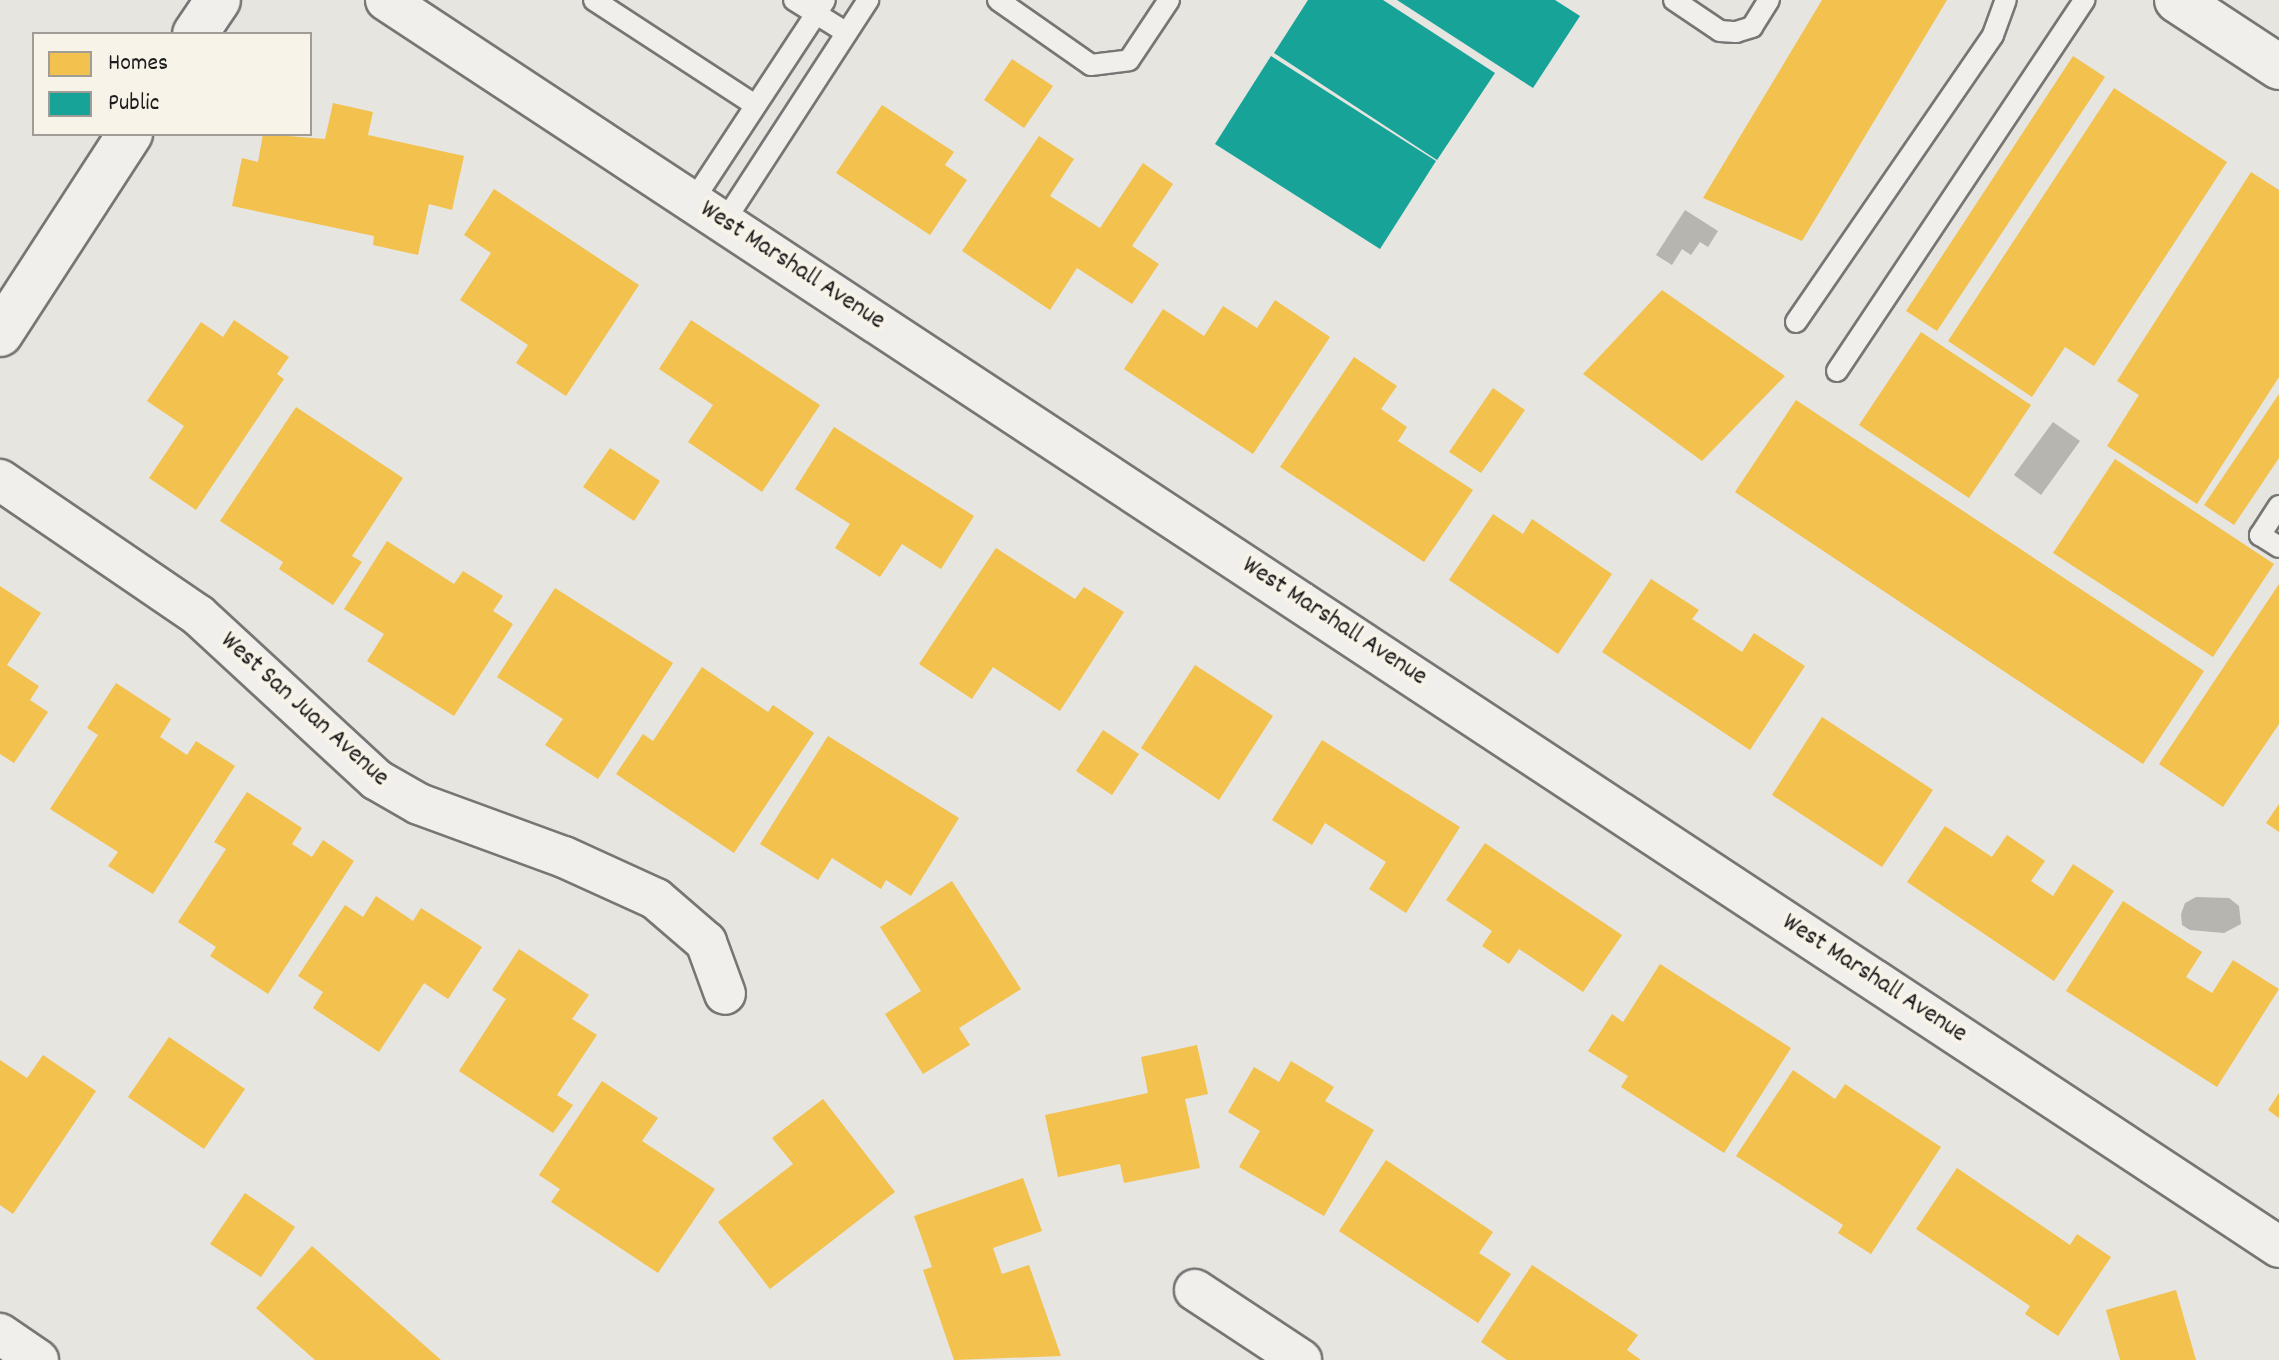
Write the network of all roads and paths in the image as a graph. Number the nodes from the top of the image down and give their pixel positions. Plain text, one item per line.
1 (218, 0) edge
2 (386, 0) edge
3 (594, 0) edge
4 (794, 0) edge
5 (868, 0) edge
6 (998, 0) edge
7 (1169, 0) edge
8 (1674, 0) edge
9 (1769, 0) edge
10 (2006, 0) edge
11 (2084, 0) edge
12 (2177, 0) edge
13 (820, 7) edge
14 (196, 32) edge
15 (847, 33) junction
16 (2277, 62) edge
17 (755, 105) junction
18 (129, 136) edge
19 (708, 212) junction
20 (1796, 322) dead end
21 (0, 334) edge
22 (1837, 371) dead end
23 (0, 480) edge
24 (2279, 506) edge
25 (2279, 547) edge
26 (725, 994) dead end
27 (2279, 1247) edge
28 (1195, 1290) dead end
29 (0, 1334) edge
30 (38, 1360) edge
31 (1301, 1360) edge

1 - 14 main road
2 - 19 street, West Marshall Avenue
3 - 17 lane
4 - 13 lane
5 - 15 lane
6 - 7 lane
8 - 9 lane
10 - 20 lane
11 - 22 lane
12 - 16 main road
13 - 15 lane
13 - 17 lane
15 - 19 lane
17 - 19 lane
18 - 21 main road
19 - 27 street, West Marshall Avenue
23 - 26 street, West San Juan Avenue
24 - 25 lane
28 - 31 street
29 - 30 street

